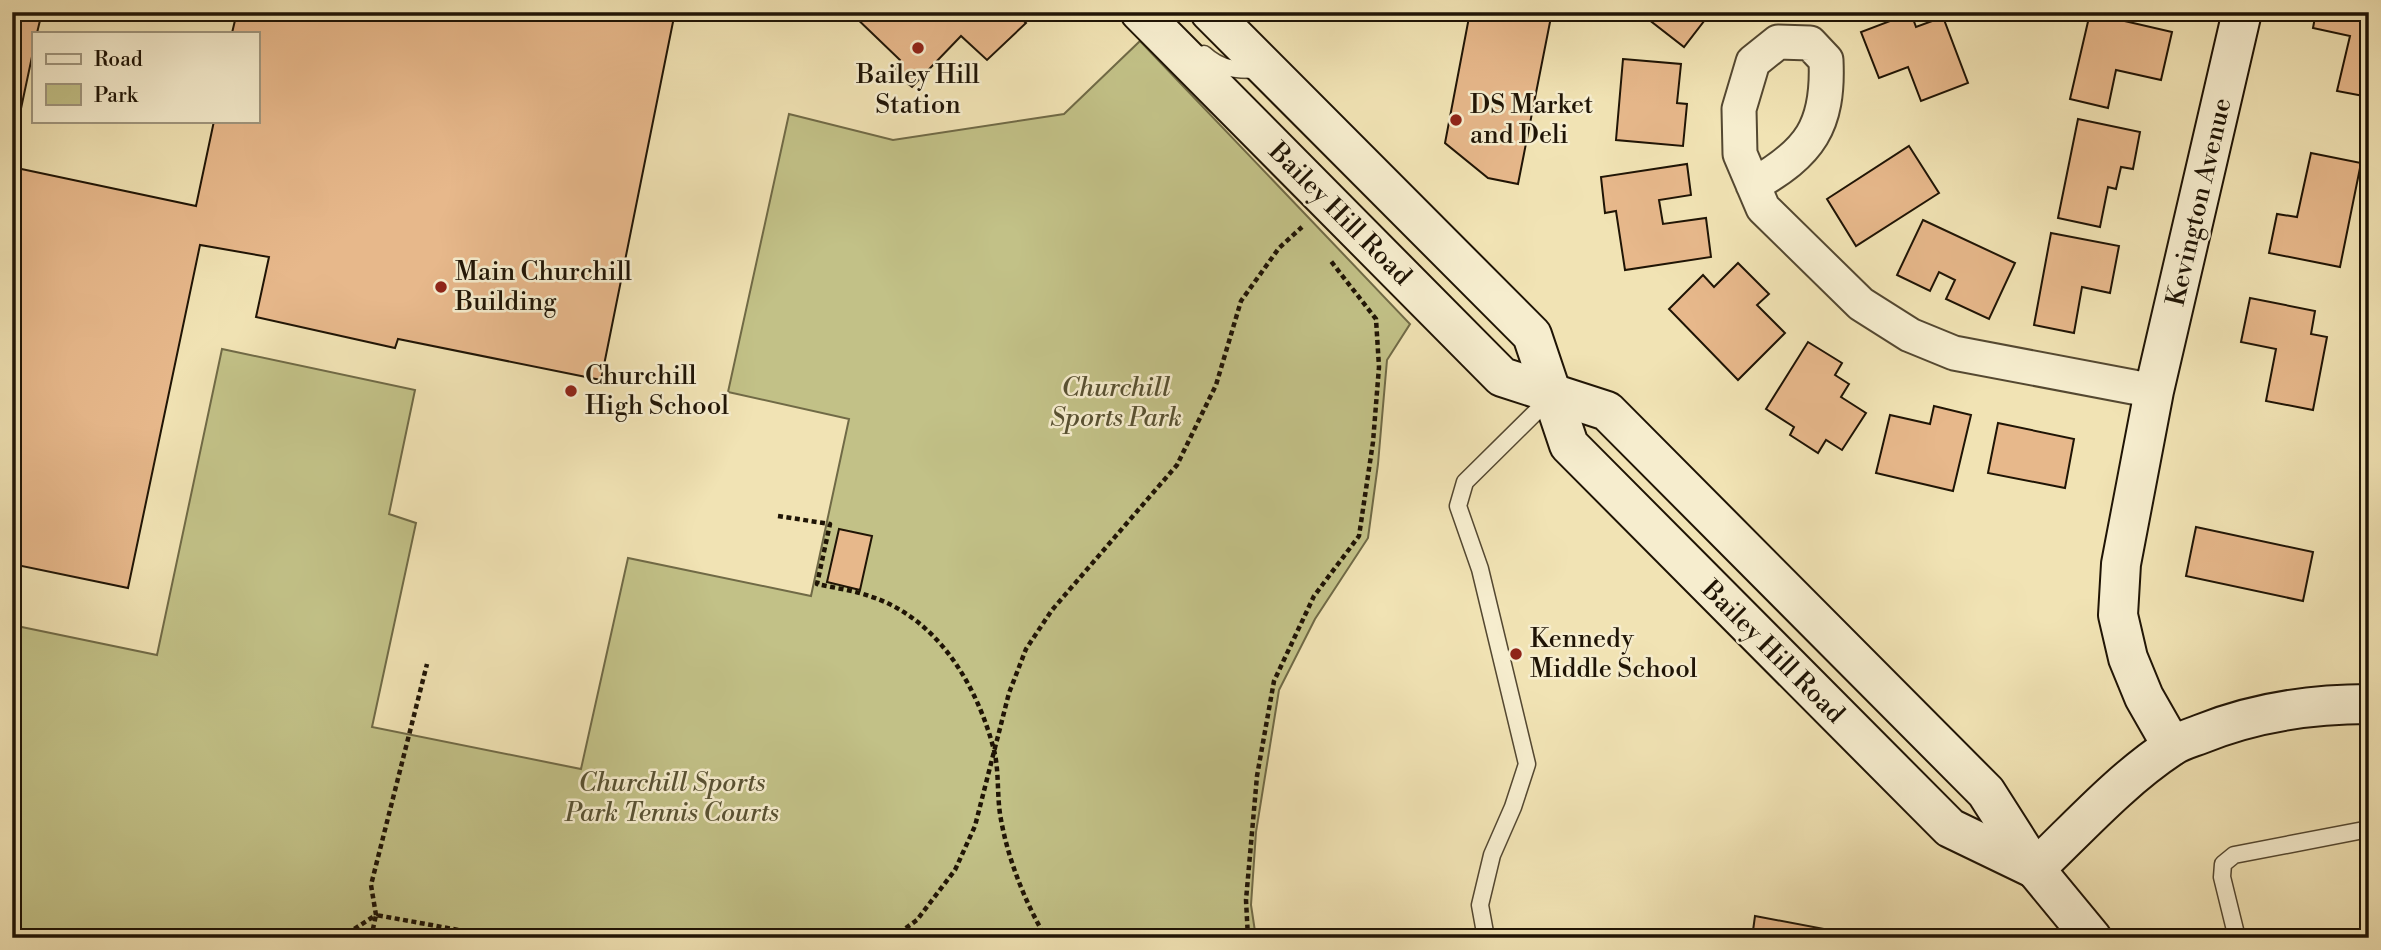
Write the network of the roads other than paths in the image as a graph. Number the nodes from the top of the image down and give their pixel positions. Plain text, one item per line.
1 (1210, 12) edge
2 (2242, 12) edge
3 (1149, 13) edge
4 (1266, 70) junction
5 (1336, 141) junction
6 (1274, 148) junction
7 (1753, 185) dead end
8 (2154, 391) junction
9 (1554, 394) junction
10 (2369, 704) edge
11 (2172, 746) junction
12 (2369, 830) edge
13 (2035, 869) junction
14 (1486, 938) edge
15 (2092, 938) edge
16 (2238, 938) edge

1 - 4 main road, Bailey Hill Road
2 - 8 main road, Kevington Avenue
3 - 4 lane
3 - 6 main road, Bailey Hill Road
4 - 5 main road, Bailey Hill Road
5 - 6 main road
5 - 9 main road, Bailey Hill Road
6 - 9 main road, Bailey Hill Road
7 - 8 street
8 - 11 main road, Kevington Avenue
9 - 13 main road, Bailey Hill Road
9 - 13 main road, Bailey Hill Road
9 - 14 lane
10 - 11 main road
11 - 13 main road
12 - 16 lane
13 - 15 main road, Bailey Hill Road

